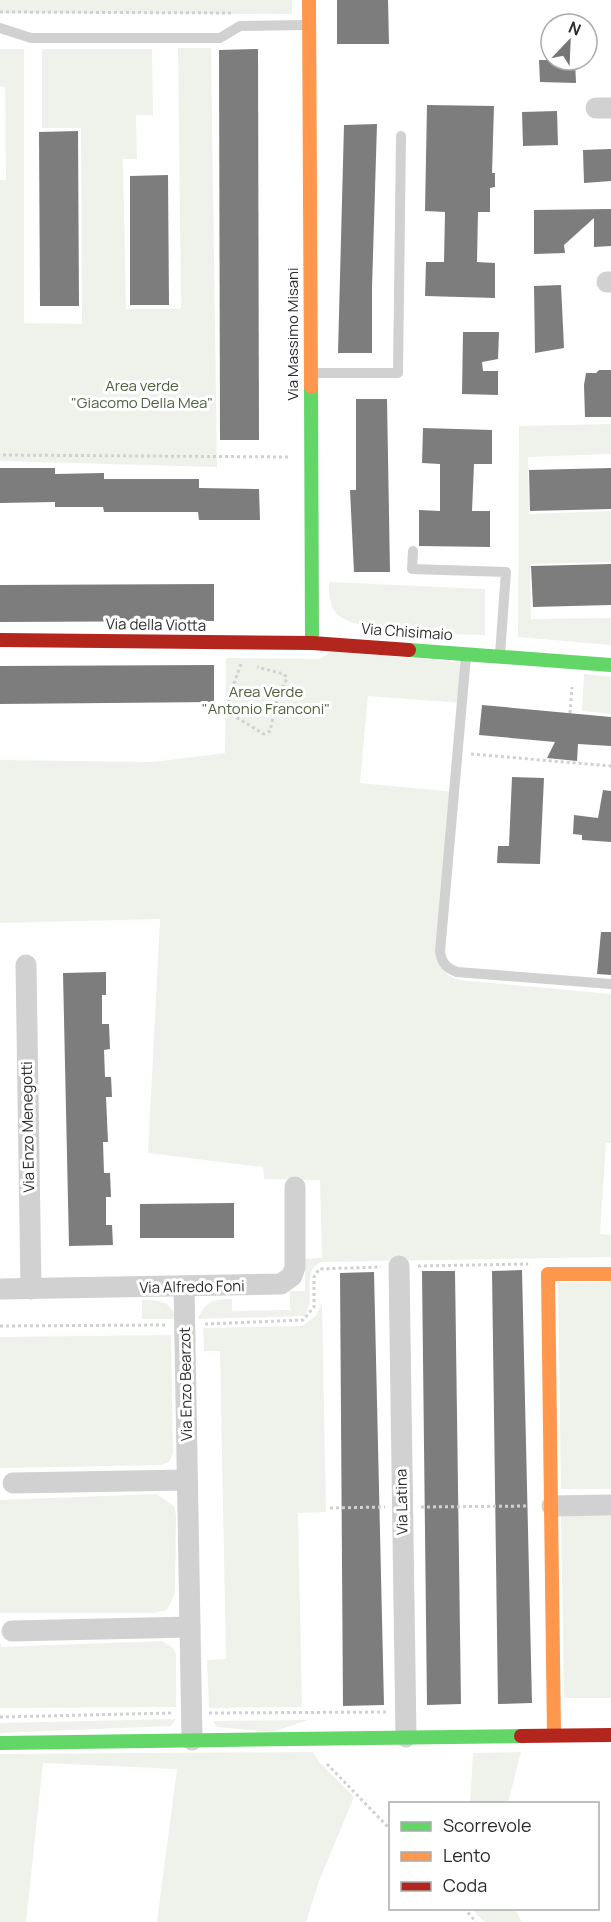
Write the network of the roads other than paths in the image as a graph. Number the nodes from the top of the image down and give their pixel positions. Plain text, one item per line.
1 (309, 0) edge
2 (309, 25) junction
3 (0, 28) edge
4 (401, 136) dead end
5 (309, 374) junction
6 (412, 551) dead end
7 (0, 640) edge
8 (312, 643) junction
9 (466, 653) junction
10 (500, 655) junction
11 (611, 665) edge
12 (26, 965) dead end
13 (611, 984) edge
14 (295, 1187) dead end
15 (399, 1266) road end
16 (611, 1274) edge
17 (184, 1287) junction
18 (0, 1289) edge
19 (30, 1289) junction
20 (187, 1480) junction
21 (13, 1484) dead end
22 (611, 1505) edge
23 (552, 1506) junction
24 (190, 1627) junction
25 (12, 1631) dead end
26 (611, 1735) edge
27 (555, 1736) junction
28 (406, 1737) junction
29 (192, 1740) junction
30 (0, 1743) edge

1 - 2 street, Via Massimo Misani
2 - 3 lane
2 - 5 street, Via Massimo Misani
4 - 5 lane
5 - 8 street, Via Massimo Misani
6 - 10 lane
7 - 8 street, Via della Viotta
8 - 9 street, Via Chisimaio
9 - 10 street, Via Chisimaio
9 - 13 lane
10 - 11 street, Via Chisimaio
12 - 19 street, Via Enzo Menegotti
14 - 17 street, Via Alfredo Foni
15 - 28 street, Via Latina
16 - 23 street
17 - 19 street, Via Alfredo Foni
17 - 20 street, Via Enzo Bearzot
18 - 19 street, Via Alfredo Foni
20 - 21 street
20 - 24 street, Via Enzo Bearzot
22 - 23 street
23 - 27 street
24 - 25 street
24 - 29 street, Via Enzo Bearzot
26 - 27 street
27 - 28 street
28 - 29 street
29 - 30 street

